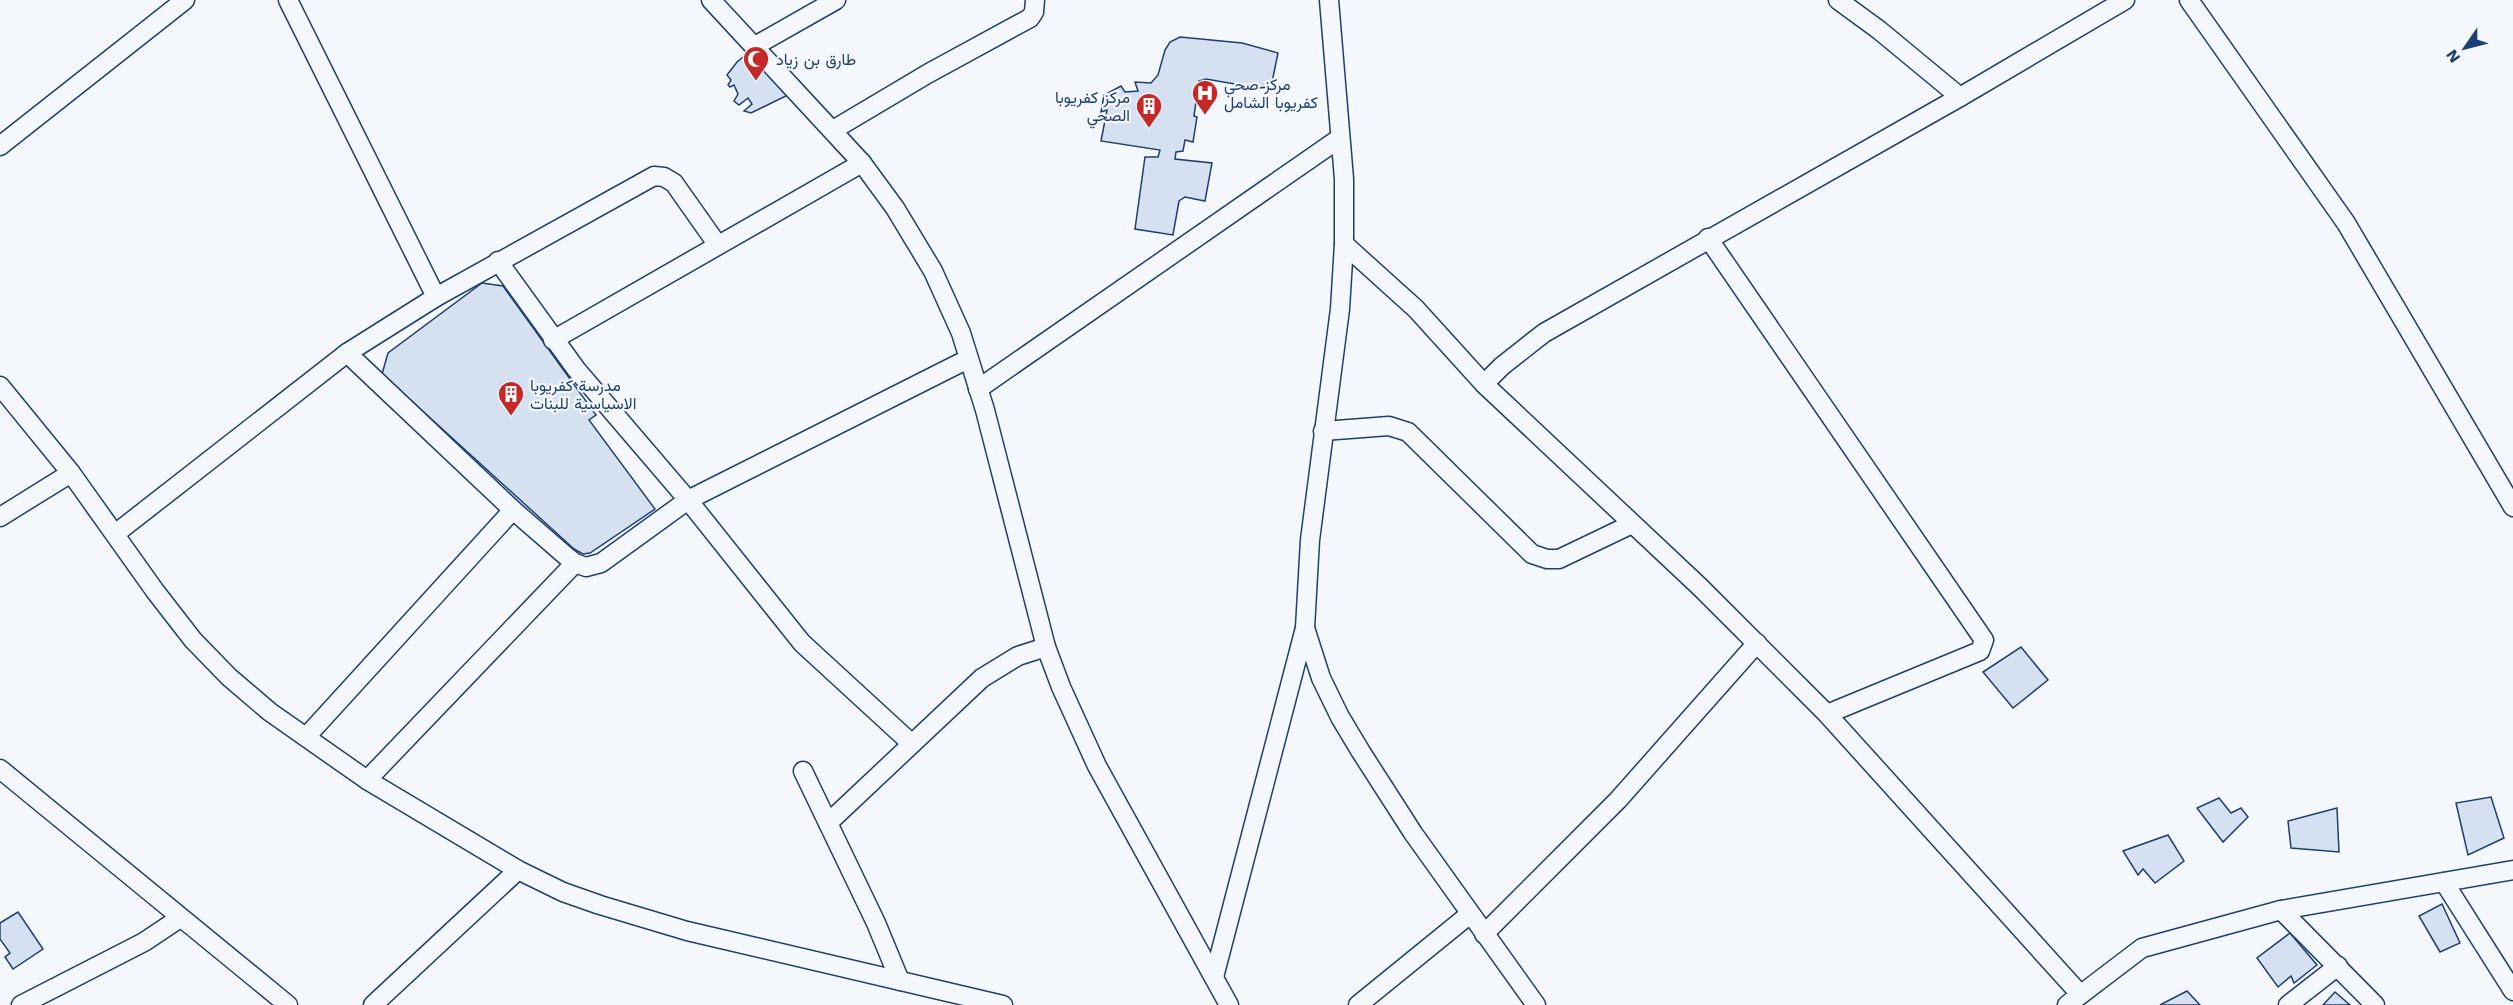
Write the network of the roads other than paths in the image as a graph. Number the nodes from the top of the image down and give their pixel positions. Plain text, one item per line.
1 (288, 0) edge
2 (711, 0) edge
3 (836, 0) edge
4 (1035, 0) edge
5 (1329, 0) edge
6 (1838, 0) edge
7 (2125, 0) edge
8 (2189, 0) edge
9 (178, 2) edge
10 (755, 46) junction
11 (1960, 98) junction
12 (832, 130) junction
13 (1340, 138) junction
14 (0, 146) edge
15 (862, 163) junction
16 (1708, 238) junction
17 (717, 244) junction
18 (1344, 244) junction
19 (498, 261) junction
20 (436, 297) junction
21 (553, 340) junction
22 (347, 353) junction
23 (968, 359) junction
24 (1484, 384) junction
25 (0, 386) edge
26 (978, 389) junction
27 (1323, 430) junction
28 (70, 473) junction
29 (688, 500) junction
30 (2513, 507) edge
31 (513, 510) junction
32 (0, 517) edge
33 (1632, 524) junction
34 (115, 534) junction
35 (575, 563) junction
36 (1305, 628) junction
37 (1757, 643) junction
38 (1046, 647) junction
39 (1827, 714) junction
40 (306, 737) junction
41 (912, 744) junction
42 (0, 769) edge
43 (803, 771) dead end
44 (367, 780) junction
45 (828, 823) junction
46 (518, 870) junction
47 (2513, 870) edge
48 (2444, 882) junction
49 (2281, 910) junction
50 (1470, 914) junction
51 (180, 918) junction
52 (1484, 934) junction
53 (2338, 966) junction
54 (1214, 977) junction
55 (900, 981) junction
56 (2513, 991) edge
57 (2073, 999) edge
58 (1370, 1001) edge
59 (21, 1005) edge
60 (288, 1005) edge
61 (373, 1005) edge
62 (1003, 1005) edge
63 (1229, 1005) edge
64 (1536, 1005) edge
65 (2288, 1005) edge
66 (2375, 1005) edge

1 - 20 street
2 - 10 street
3 - 10 street
4 - 12 street
5 - 13 street
6 - 11 street
7 - 11 street
8 - 30 street
9 - 14 street
10 - 12 street
11 - 16 street
12 - 15 street
13 - 18 street
13 - 26 street
15 - 17 street
15 - 23 street
16 - 24 street
16 - 39 street
17 - 19 street
17 - 21 street
18 - 24 street
18 - 27 street
19 - 20 street
19 - 21 street
20 - 22 street
21 - 29 street
22 - 31 street
22 - 34 street
23 - 26 street
23 - 29 street
24 - 33 street
25 - 28 street
26 - 38 street
27 - 33 street
27 - 36 street
28 - 32 street
28 - 34 street
29 - 35 street
29 - 41 street
31 - 35 street
31 - 40 street
33 - 37 street
34 - 40 street
35 - 44 street
36 - 50 street
36 - 54 street
37 - 39 street
37 - 52 street
38 - 41 street
38 - 54 street
39 - 57 street
40 - 44 street
41 - 45 street
42 - 51 street
43 - 45 street
44 - 46 street
45 - 55 street
46 - 55 street
46 - 61 street
47 - 48 street
48 - 49 street
48 - 56 street
49 - 53 street
49 - 57 street
50 - 52 street
50 - 58 street
51 - 59 street
51 - 60 street
52 - 64 street
53 - 65 street
53 - 66 street
54 - 63 street
55 - 62 street

